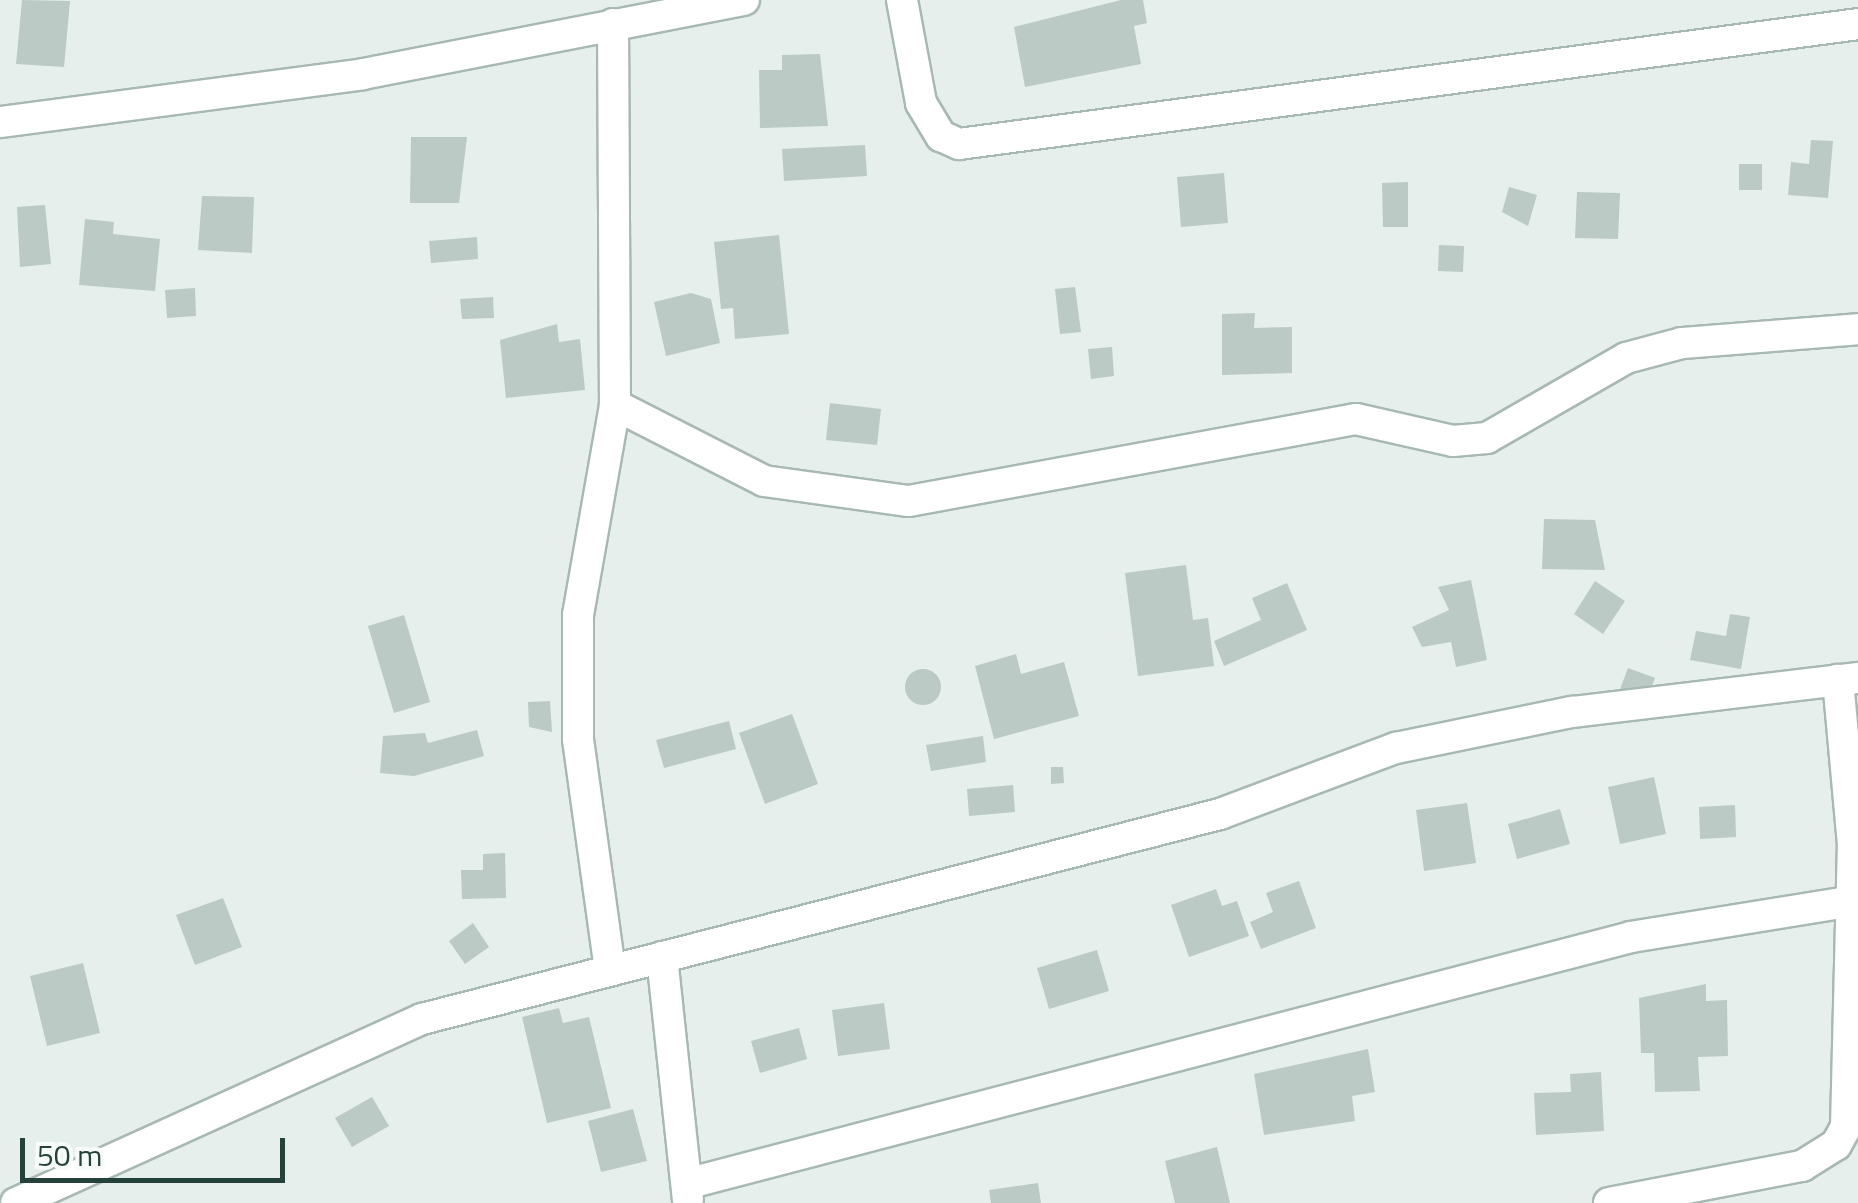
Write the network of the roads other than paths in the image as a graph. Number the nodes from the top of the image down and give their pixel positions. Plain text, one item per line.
1 (744, 0) edge
2 (902, 0) edge
3 (613, 24) junction
4 (1858, 24) edge
5 (0, 122) edge
6 (1858, 329) edge
7 (616, 406) junction
8 (1848, 679) edge
9 (1854, 901) junction
10 (662, 957) junction
11 (610, 970) junction
12 (689, 1193) edge
13 (16, 1203) edge
14 (1610, 1203) edge

1 - 3 street
2 - 4 street
3 - 5 street
3 - 7 street
6 - 7 street
7 - 11 street
8 - 9 street
8 - 10 street
9 - 12 street
9 - 14 street
10 - 11 street
10 - 12 street
11 - 13 street

